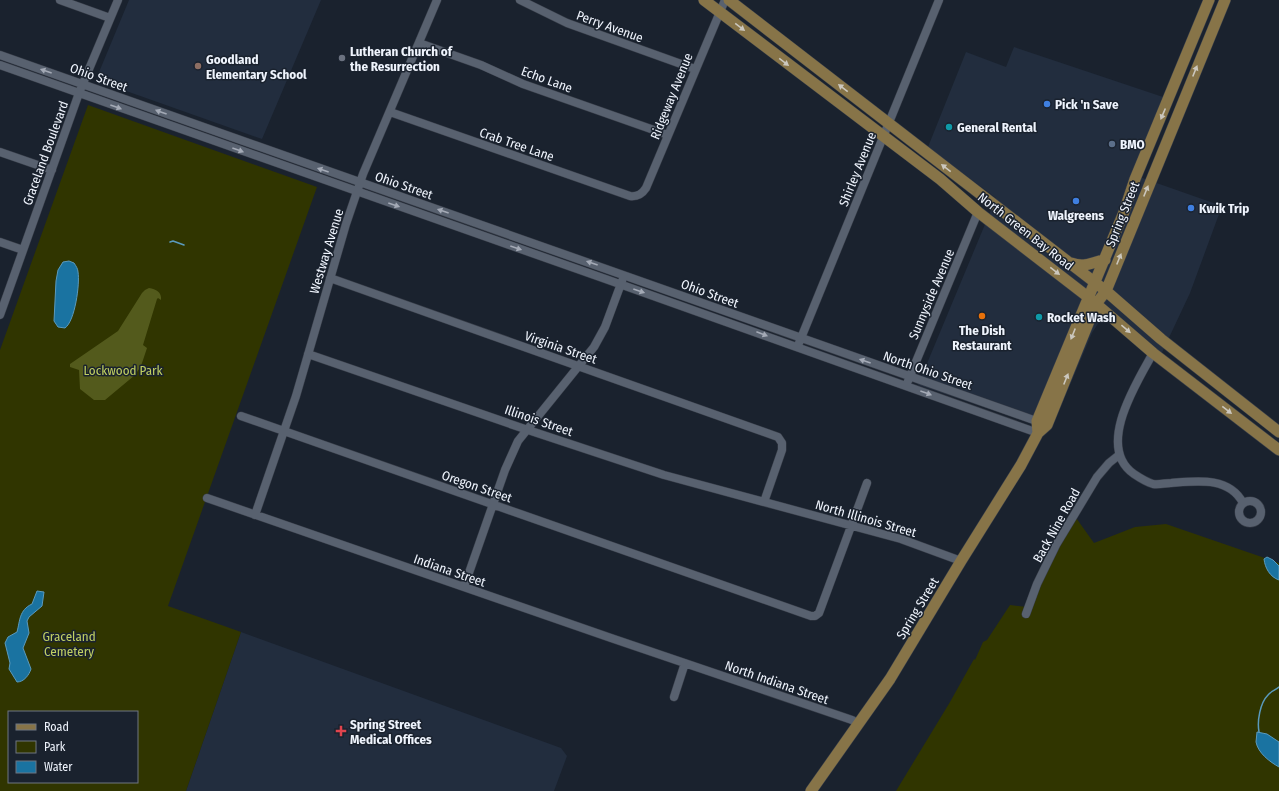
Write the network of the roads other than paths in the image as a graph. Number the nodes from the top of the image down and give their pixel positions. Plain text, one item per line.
1 (60, 0) edge
2 (118, 0) edge
3 (437, 0) edge
4 (520, 0) edge
5 (704, 0) edge
6 (724, 0) edge
7 (729, 0) edge
8 (939, 0) edge
9 (1209, 0) edge
10 (1225, 0) edge
11 (719, 12) junction
12 (110, 18) junction
13 (1195, 36) junction
14 (1208, 41) junction
15 (419, 43) junction
16 (0, 55) edge
17 (0, 65) edge
18 (695, 69) junction
19 (83, 84) junction
20 (79, 93) junction
21 (390, 112) junction
22 (181, 119) junction
23 (889, 123) junction
24 (178, 129) junction
25 (668, 135) junction
26 (883, 137) junction
27 (0, 152) edge
28 (52, 170) junction
29 (940, 179) junction
30 (360, 183) junction
31 (357, 192) junction
32 (982, 195) junction
33 (636, 196) joint
34 (978, 212) junction
35 (457, 216) junction
36 (453, 226) junction
37 (1022, 227) junction
38 (0, 242) edge
39 (536, 244) junction
40 (23, 250) junction
41 (532, 254) junction
42 (1105, 260) junction
43 (1067, 261) junction
44 (624, 274) junction
45 (330, 278) junction
46 (1095, 283) junction
47 (621, 285) junction
48 (1106, 291) junction
49 (680, 294) junction
50 (1092, 301) junction
51 (676, 304) junction
52 (736, 314) junction
53 (0, 315) edge
54 (732, 324) junction
55 (800, 338) junction
56 (797, 348) junction
57 (1153, 352) junction
58 (308, 354) junction
59 (579, 366) junction
60 (910, 376) junction
61 (906, 386) junction
62 (974, 399) junction
63 (972, 410) junction
64 (1006, 410) junction
65 (241, 416) dead end
66 (1002, 420) junction
67 (1042, 423) junction
68 (528, 430) junction
69 (284, 431) junction
70 (1279, 432) edge
71 (1038, 433) junction
72 (1279, 450) edge
73 (1119, 455) junction
74 (867, 483) dead end
75 (207, 498) dead end
76 (764, 502) junction
77 (1243, 503) dead end
78 (493, 505) junction
79 (256, 515) junction
80 (850, 526) junction
81 (961, 561) junction
82 (464, 587) junction
83 (1026, 614) dead end
84 (685, 663) junction
85 (674, 697) dead end
86 (859, 724) junction
87 (811, 791) edge

1 - 12 street
2 - 12 street, Graceland Boulevard
3 - 15 street, Westway Avenue
4 - 18 street, Perry Avenue
5 - 11 main road, North Green Bay Road
6 - 11 street, Ridgeway Avenue
23 -> 7 main road, North Green Bay Road
8 - 23 street, Shirley Avenue
9 - 13 main road, Spring Street
10 - 14 main road, Spring Street
11 - 18 street, Ridgeway Avenue
11 -> 26 main road, North Green Bay Road
12 - 19 street, Graceland Boulevard
13 - 14 main road
13 -> 42 main road, Spring Street
48 -> 14 main road, Spring Street
15 - 21 street, Westway Avenue
15 - 25 street, Echo Lane
19 -> 16 street, Ohio Street
17 - 20 street, Ohio Street
18 - 25 street, Ridgeway Avenue
19 - 20 street, Graceland Boulevard
22 -> 19 street, Ohio Street
20 -> 24 street, Ohio Street
20 - 28 street, Graceland Boulevard
21 - 30 street, Westway Avenue
21 - 33 street, Crab Tree Lane
22 - 24 street
30 -> 22 street, Ohio Street
23 - 26 street, Shirley Avenue
32 -> 23 main road, North Green Bay Road
24 -> 31 street, Ohio Street
25 - 33 street, Ridgeway Avenue
26 - 29 main road, North Green Bay Road
26 - 55 street, Shirley Avenue
27 - 28 street
28 - 40 street, Graceland Boulevard
29 - 32 main road
29 - 34 main road, North Green Bay Road
30 - 31 street, Westway Avenue
35 -> 30 street, Ohio Street
31 -> 36 street, Ohio Street
31 - 45 street, Westway Avenue
32 - 37 main road, North Green Bay Road
34 - 37 main road
34 -> 50 main road, North Green Bay Road
34 - 60 street, Sunnyside Avenue
35 - 36 street
35 - 39 street, Ohio Street
36 -> 41 street, Ohio Street
37 - 43 main road, North Green Bay Road
38 - 40 street
39 - 41 street
44 -> 39 street, Ohio Street
40 - 53 street, Graceland Boulevard
41 - 47 street, Ohio Street
42 - 43 main road
42 - 46 main road, Spring Street
43 - 46 main road, North Green Bay Road
44 - 47 street
44 - 49 street, Ohio Street
45 - 58 street, Westway Avenue
45 - 59 street, Virginia Street
46 - 48 main road, North Green Bay Road
46 - 50 main road, Spring Street
47 -> 51 street, Ohio Street
47 - 59 street
48 - 50 main road, Spring Street
48 - 70 main road, North Green Bay Road
49 - 51 street
49 - 52 street, Ohio Street
50 -> 57 main road, North Green Bay Road
50 - 67 main road, Spring Street
51 - 54 street, Ohio Street
52 - 54 street
52 - 55 street, Ohio Street
54 -> 56 street, Ohio Street
55 - 56 street, Shirley Avenue
60 -> 55 street, North Ohio Street
56 - 61 street, North Ohio Street
57 -> 72 main road, North Green Bay Road
57 - 73 street
58 - 68 street, Illinois Street
58 - 69 street, Westway Avenue
59 - 68 street
59 - 76 street, Virginia Street
60 - 61 street, Sunnyside Avenue
60 - 62 street, North Ohio Street
61 -> 63 street, North Ohio Street
62 - 63 street
62 - 64 street, North Ohio Street
63 - 66 street, North Ohio Street
64 - 66 street
64 - 67 street, North Ohio Street
65 - 69 street, Oregon Street
66 - 71 street, North Ohio Street
67 - 71 main road, Spring Street
68 - 76 street, Illinois Street
68 - 78 street
69 - 78 street, Oregon Street
69 - 79 street, Westway Avenue
71 - 81 main road, Spring Street
73 - 77 street
73 - 83 street, Back Nine Road
74 - 80 street
75 - 79 street, Indiana Street
76 - 80 street, North Illinois Street
78 - 80 street, Oregon Street
78 - 82 street
79 - 82 street, Indiana Street
80 - 81 street, North Illinois Street
81 - 86 main road, Spring Street
82 - 84 street, Indiana Street
84 - 85 street
84 - 86 street, North Indiana Street
86 - 87 main road, Spring Street

